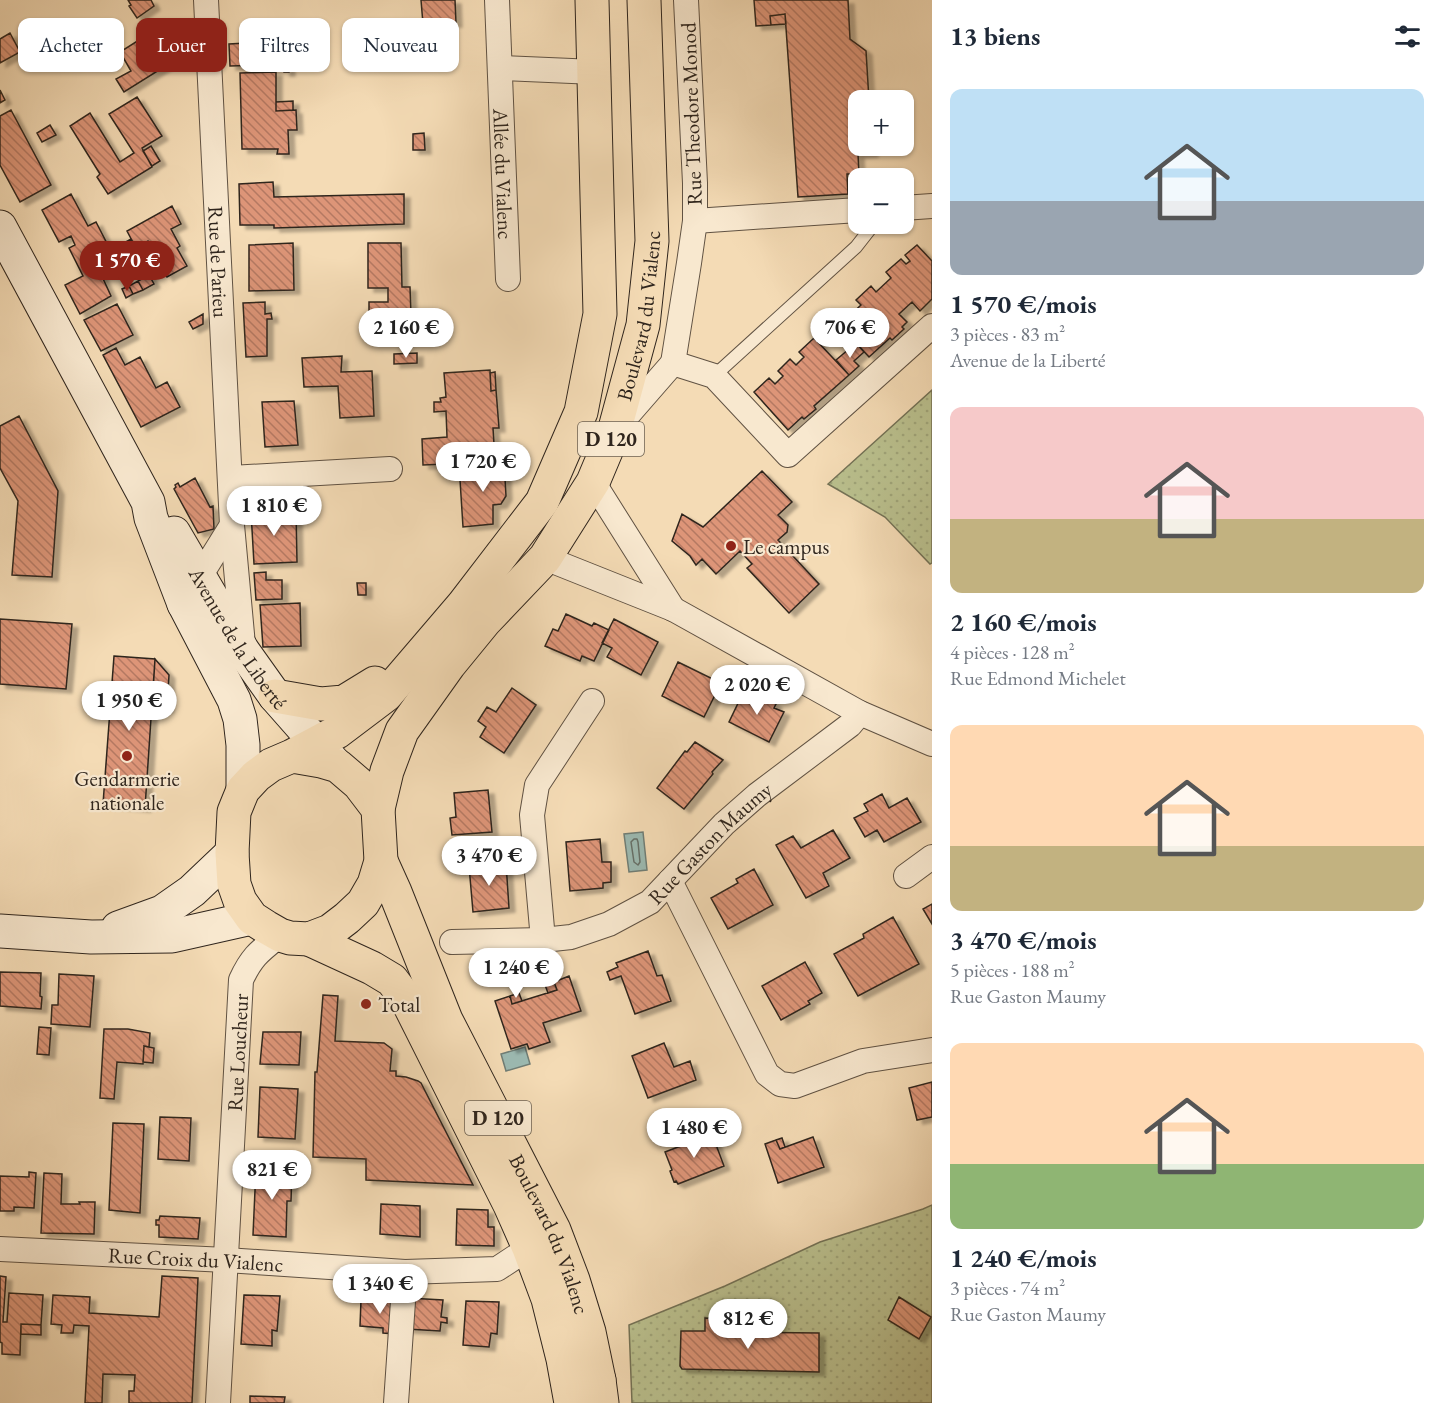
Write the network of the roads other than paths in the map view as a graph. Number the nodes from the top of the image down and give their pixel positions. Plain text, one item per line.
1 (206, 0) edge
2 (497, 0) edge
3 (592, 0) edge
4 (644, 0) edge
5 (685, 3) edge
6 (500, 68) junction
7 (595, 72) junction
8 (932, 206) edge
9 (914, 207) edge
10 (848, 211) edge
11 (694, 221) junction
12 (0, 227) edge
13 (866, 234) edge
14 (508, 279) dead end
15 (932, 326) edge
16 (673, 363) junction
17 (714, 376) junction
18 (614, 432) junction
19 (390, 470) dead end
20 (231, 478) junction
21 (593, 482) junction
22 (232, 525) junction
23 (545, 558) junction
24 (193, 588) junction
25 (673, 609) junction
26 (426, 649) junction
27 (243, 651) junction
28 (275, 696) junction
29 (592, 702) dead end
30 (860, 712) junction
31 (932, 744) edge
32 (315, 755) junction
33 (243, 790) junction
34 (378, 809) junction
35 (232, 853) junction
36 (932, 857) edge
37 (381, 861) junction
38 (906, 876) dead end
39 (670, 881) junction
40 (252, 918) junction
41 (0, 932) edge
42 (295, 937) junction
43 (91, 938) junction
44 (543, 940) junction
45 (452, 942) dead end
46 (932, 1050) edge
47 (529, 1248) junction
48 (0, 1249) edge
49 (226, 1260) junction
50 (405, 1272) junction
51 (600, 1392) edge
52 (218, 1403) edge
53 (396, 1403) edge
54 (571, 1403) edge

1 - 20 street, Rue de Parieu
2 - 6 street, Allée du Vialenc
3 - 7 main road, Boulevard du Vialenc / D 120
4 - 18 main road, Boulevard du Vialenc / D 120
5 - 11 street, Rue Theodore Monod
6 - 7 street
6 - 14 street, Allée du Vialenc
7 - 26 main road, Boulevard du Vialenc / D 120
8 - 9 street
10 - 11 street
11 - 16 street, Rue Theodore Monod
12 - 24 street, Avenue de la Liberté
13 - 17 lane
15 - 17 street
16 - 17 street
16 - 18 street
18 - 21 main road, Boulevard du Vialenc / D 120
19 - 20 street
20 - 22 street, Rue de Parieu
21 - 23 main road, Boulevard du Vialenc / D 120
21 - 25 street
22 - 24 street
22 - 27 street, Rue de Parieu
23 - 25 street
23 - 34 main road, Boulevard du Vialenc / D 120
24 - 27 street, Avenue de la Liberté
24 - 33 street, Avenue de la Liberté
25 - 30 street
26 - 28 main road
26 - 32 main road, Boulevard du Vialenc / D 120
27 - 28 street, Avenue de la Liberté
28 - 32 street, Avenue de la Liberté
29 - 44 street
30 - 31 street
30 - 39 street, Rue Gaston Maumy
32 - 33 main road
32 - 34 main road
33 - 35 main road
34 - 37 main road
35 - 40 main road
35 - 43 street
36 - 38 street
37 - 42 main road
37 - 51 main road, Boulevard du Vialenc / D 120
39 - 44 street, Rue Gaston Maumy
39 - 46 street
40 - 42 main road
40 - 43 street
41 - 43 street
42 - 47 main road, D 120
42 - 49 street, Rue Loucheur
44 - 45 street, Rue Gaston Maumy
47 - 50 street, Rue Croix du Vialenc
47 - 54 main road, D 120
48 - 49 street, Rue Croix du Vialenc
49 - 50 street, Rue Croix du Vialenc
49 - 52 street, Rue Loucheur
50 - 53 street

